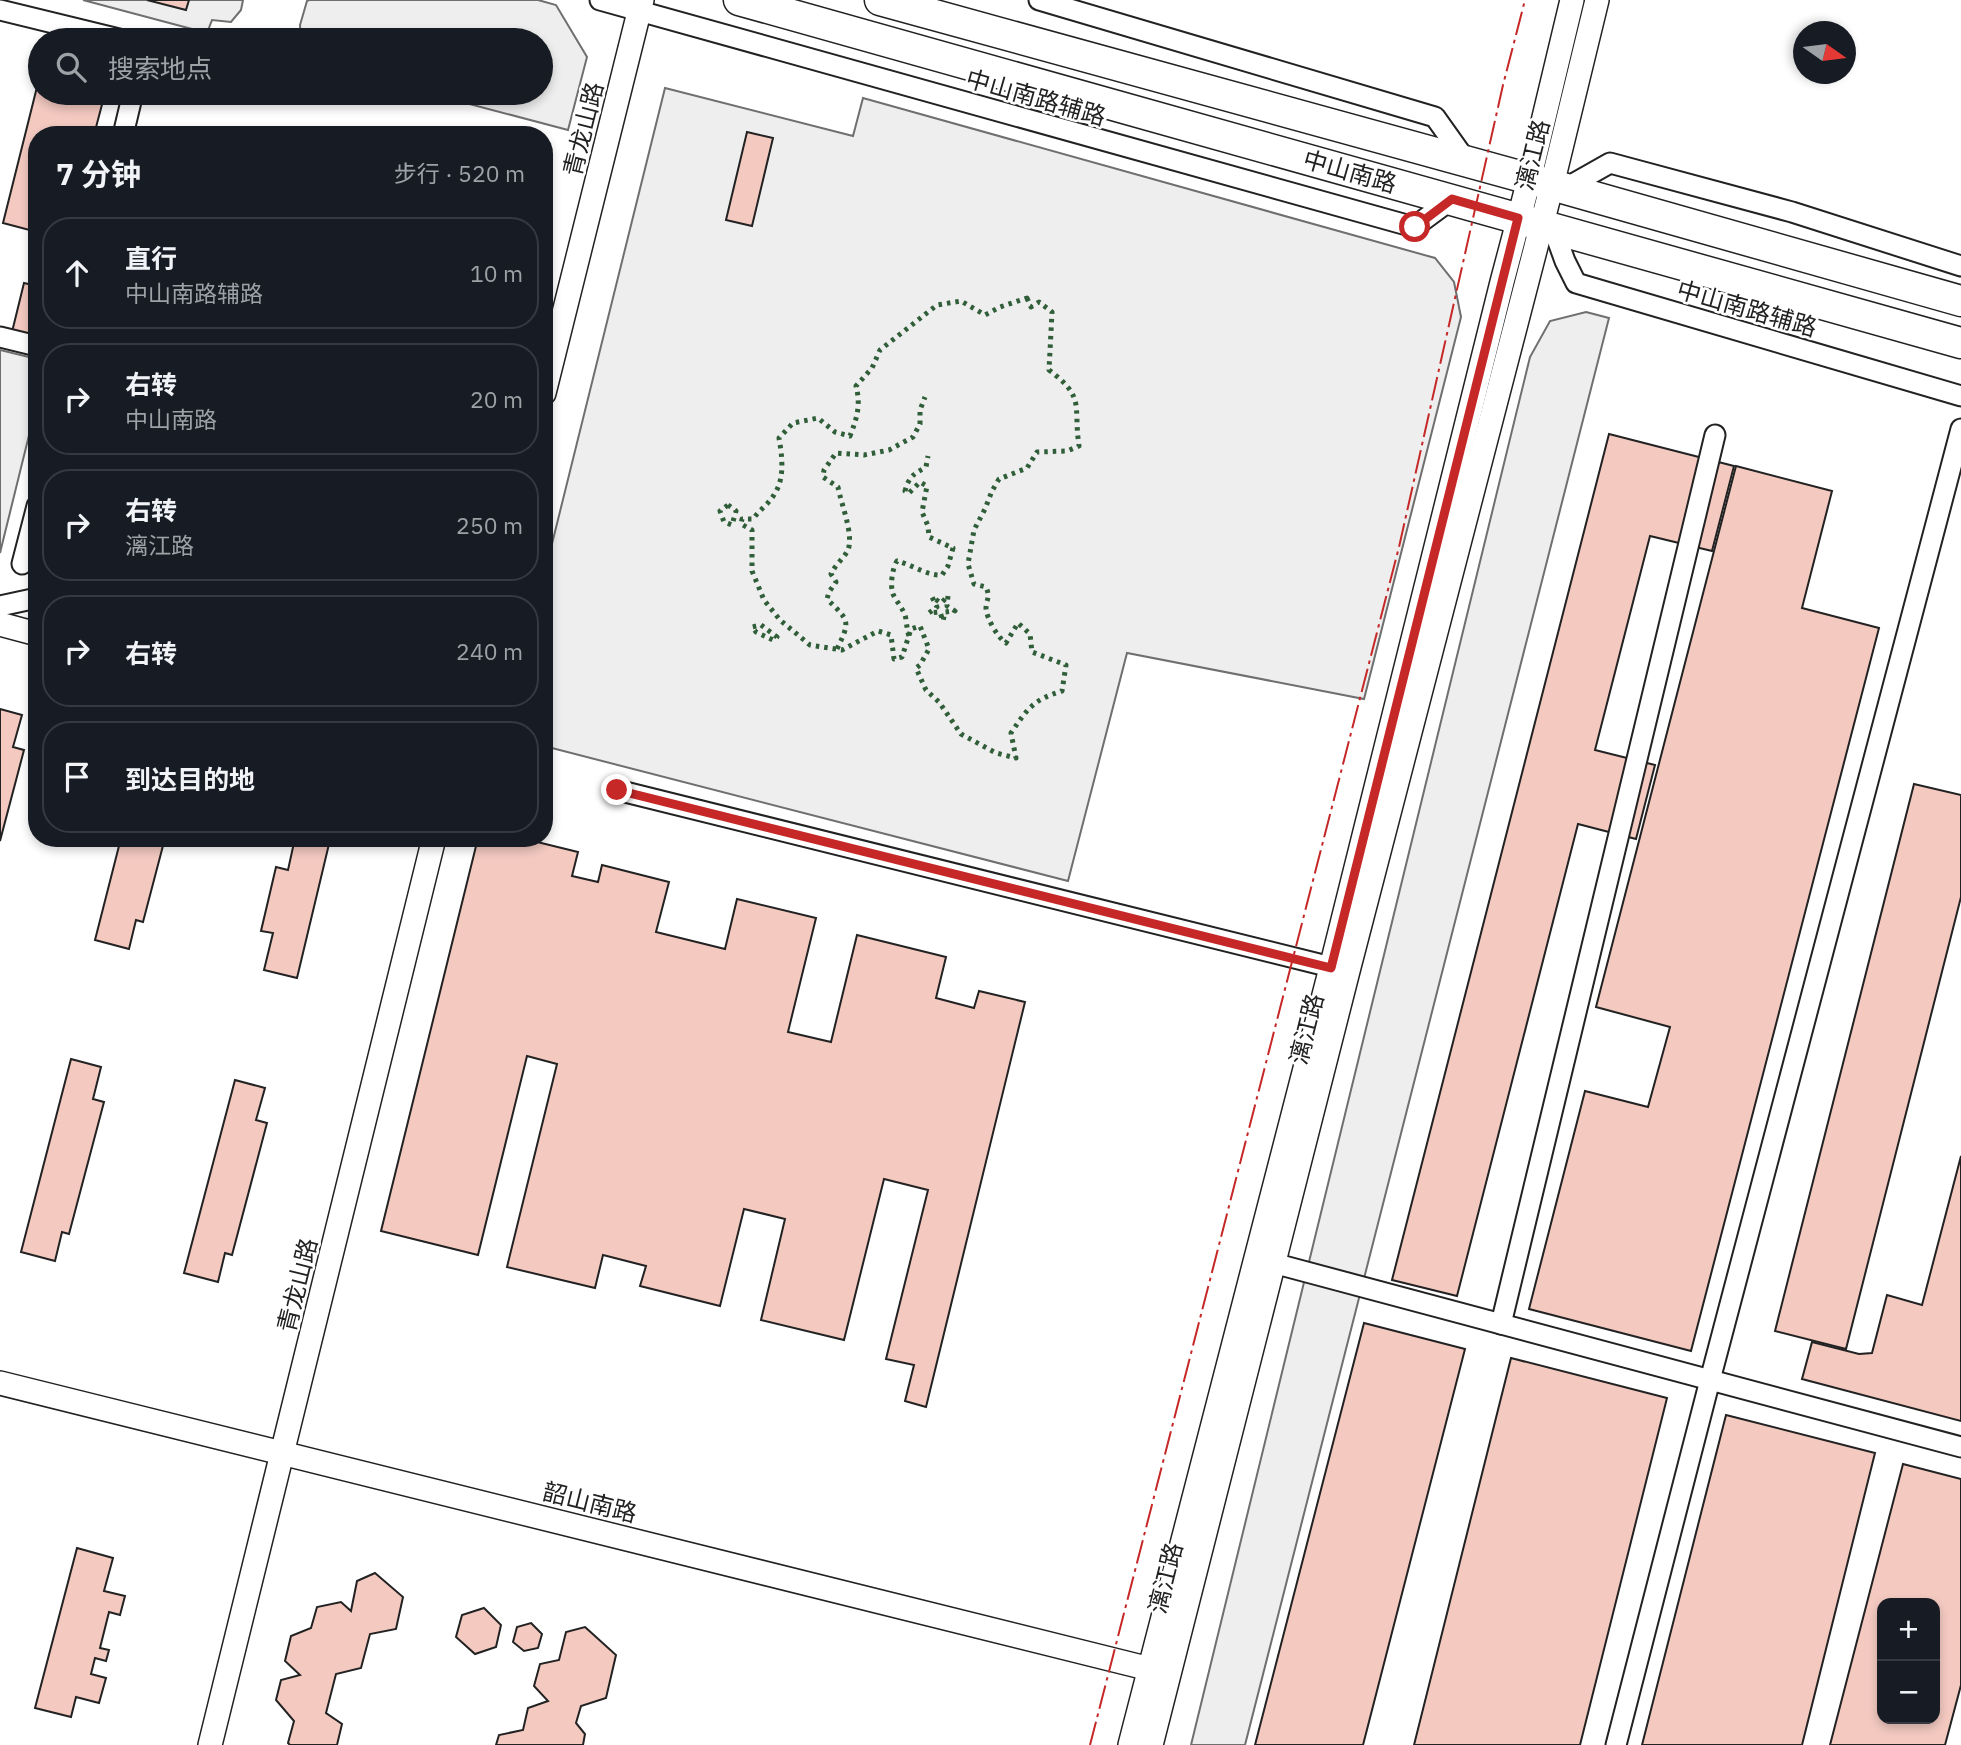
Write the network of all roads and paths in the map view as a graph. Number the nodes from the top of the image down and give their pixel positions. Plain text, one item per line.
1 (600, 0) edge
2 (739, 0) edge
3 (880, 0) edge
4 (1039, 0) edge
5 (1572, 0) edge
6 (1597, 0) edge
7 (640, 5) edge
8 (0, 10) edge
9 (74, 28) edge
10 (130, 105) edge
11 (125, 126) edge
12 (1467, 162) junction
13 (1549, 184) junction
14 (1452, 199) junction
15 (1538, 224) junction
16 (1961, 266) edge
17 (1961, 301) edge
18 (0, 337) edge
19 (1961, 342) edge
20 (28, 344) edge
21 (553, 358) edge
22 (1961, 396) edge
23 (1961, 429) edge
24 (1715, 435) dead end
25 (28, 541) edge
26 (22, 564) dead end
27 (28, 600) edge
28 (0, 606) edge
29 (0, 624) edge
30 (28, 632) edge
31 (617, 790) dead end
32 (432, 847) edge
33 (1339, 969) junction
34 (1273, 1263) junction
35 (1501, 1324) junction
36 (1710, 1380) junction
37 (0, 1382) edge
38 (1961, 1447) edge
39 (283, 1453) junction
40 (1159, 1672) junction
41 (210, 1745) edge
42 (1130, 1745) edge
43 (1151, 1745) edge
44 (1616, 1745) edge

1 - 7 street, 中山南路辅路
2 - 14 main road, 中山南路
3 - 12 main road, 中山南路
4 - 12 street
5 - 13 street, 漓江路
6 - 13 street, 漓江路
7 - 14 street, 中山南路辅路
7 - 21 street, 青龙山路
8 - 9 street
10 - 11 street
12 - 13 main road, 中山南路
13 - 15 street, 漓江路
13 - 16 street
13 - 17 main road, 中山南路
14 - 15 main road, 中山南路
15 - 19 main road, 中山南路
15 - 22 street, 中山南路辅路
15 - 33 street, 漓江路
18 - 20 street
23 - 36 street
24 - 35 street
25 - 26 street
27 - 28 street
29 - 30 street
31 - 33 street
32 - 39 street, 青龙山路
33 - 34 street, 漓江路
33 - 40 street, 漓江路
34 - 35 street
34 - 40 street, 漓江路
35 - 36 street
36 - 38 street
36 - 44 street
37 - 39 street, 韶山南路
39 - 40 street, 韶山南路
39 - 41 street, 青龙山路
40 - 42 street, 漓江路
40 - 43 street, 漓江路

